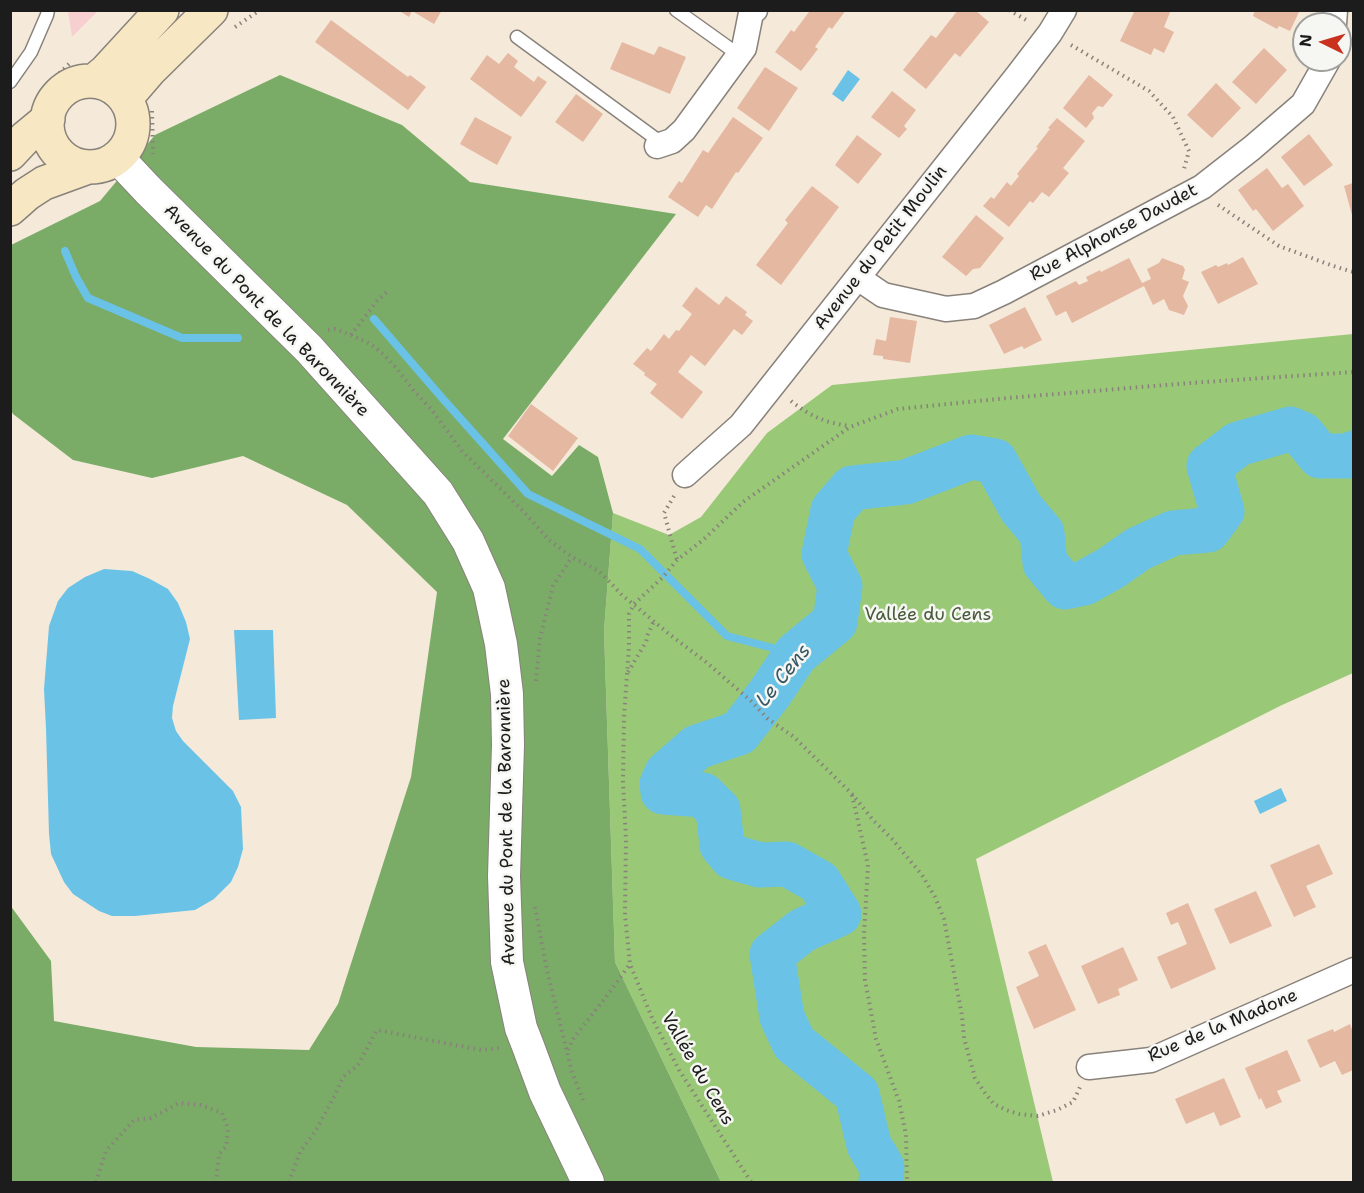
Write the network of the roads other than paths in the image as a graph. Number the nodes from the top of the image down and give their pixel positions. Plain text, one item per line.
1 (48, 10) edge
2 (162, 10) edge
3 (211, 10) edge
4 (676, 10) edge
5 (755, 10) edge
6 (1064, 10) edge
7 (517, 37) dead end
8 (739, 55) junction
9 (1321, 72) edge
10 (94, 81) junction
11 (10, 82) edge
12 (139, 102) junction
13 (48, 119) junction
14 (660, 145) joint
15 (10, 154) edge
16 (102, 162) junction
17 (10, 209) edge
18 (858, 278) junction
19 (685, 475) road end
20 (1353, 970) edge
21 (1089, 1067) road end
22 (588, 1182) edge

1 - 11 lane
2 - 10 main road
3 - 12 main road
4 - 8 lane
5 - 8 street
6 - 18 street, Avenue du Petit Moulin
7 - 14 lane
8 - 14 street
9 - 18 street, Rue Alphonse Daudet
10 - 12 main road
10 - 13 main road
12 - 16 main road
13 - 15 main road
13 - 16 main road
16 - 17 main road
16 - 22 street, Avenue du Pont de la Baronnière
18 - 19 street, Avenue du Petit Moulin
20 - 21 street, Rue de la Madone

